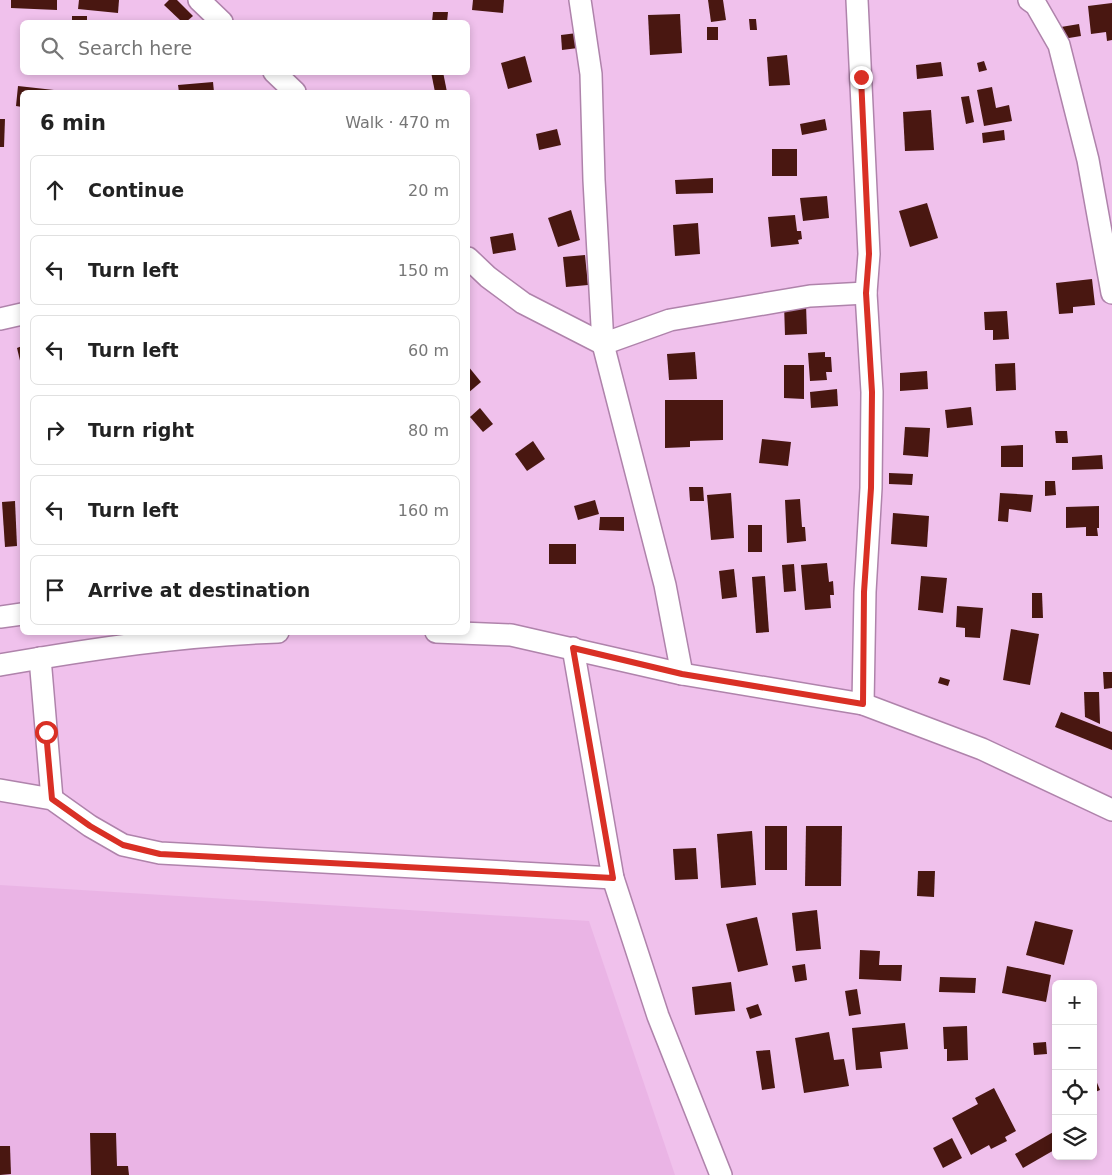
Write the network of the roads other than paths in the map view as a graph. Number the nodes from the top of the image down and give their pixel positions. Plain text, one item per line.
1 (199, 0) edge
2 (580, 0) edge
3 (856, 0) edge
4 (1029, 0) edge
5 (220, 20) edge
6 (277, 75) edge
7 (293, 90) edge
8 (470, 260) edge
9 (866, 293) junction
10 (1112, 293) edge
11 (20, 314) edge
12 (0, 319) edge
13 (603, 344) junction
14 (20, 614) edge
15 (0, 617) edge
16 (470, 633) edge
17 (224, 635) edge
18 (573, 648) junction
19 (40, 658) junction
20 (0, 665) edge
21 (682, 674) junction
22 (863, 704) junction
23 (0, 790) edge
24 (52, 799) junction
25 (1112, 810) edge
26 (613, 878) junction
27 (721, 1175) edge

1 - 5 street
2 - 13 street
3 - 9 street
4 - 10 street
6 - 7 street
8 - 13 street
9 - 13 street
9 - 22 street
11 - 12 street
13 - 21 street
14 - 15 street
16 - 18 street
17 - 19 street
18 - 21 street
18 - 26 street
19 - 20 street
19 - 24 street
21 - 22 street
22 - 25 street
23 - 24 street
24 - 26 street
26 - 27 street

